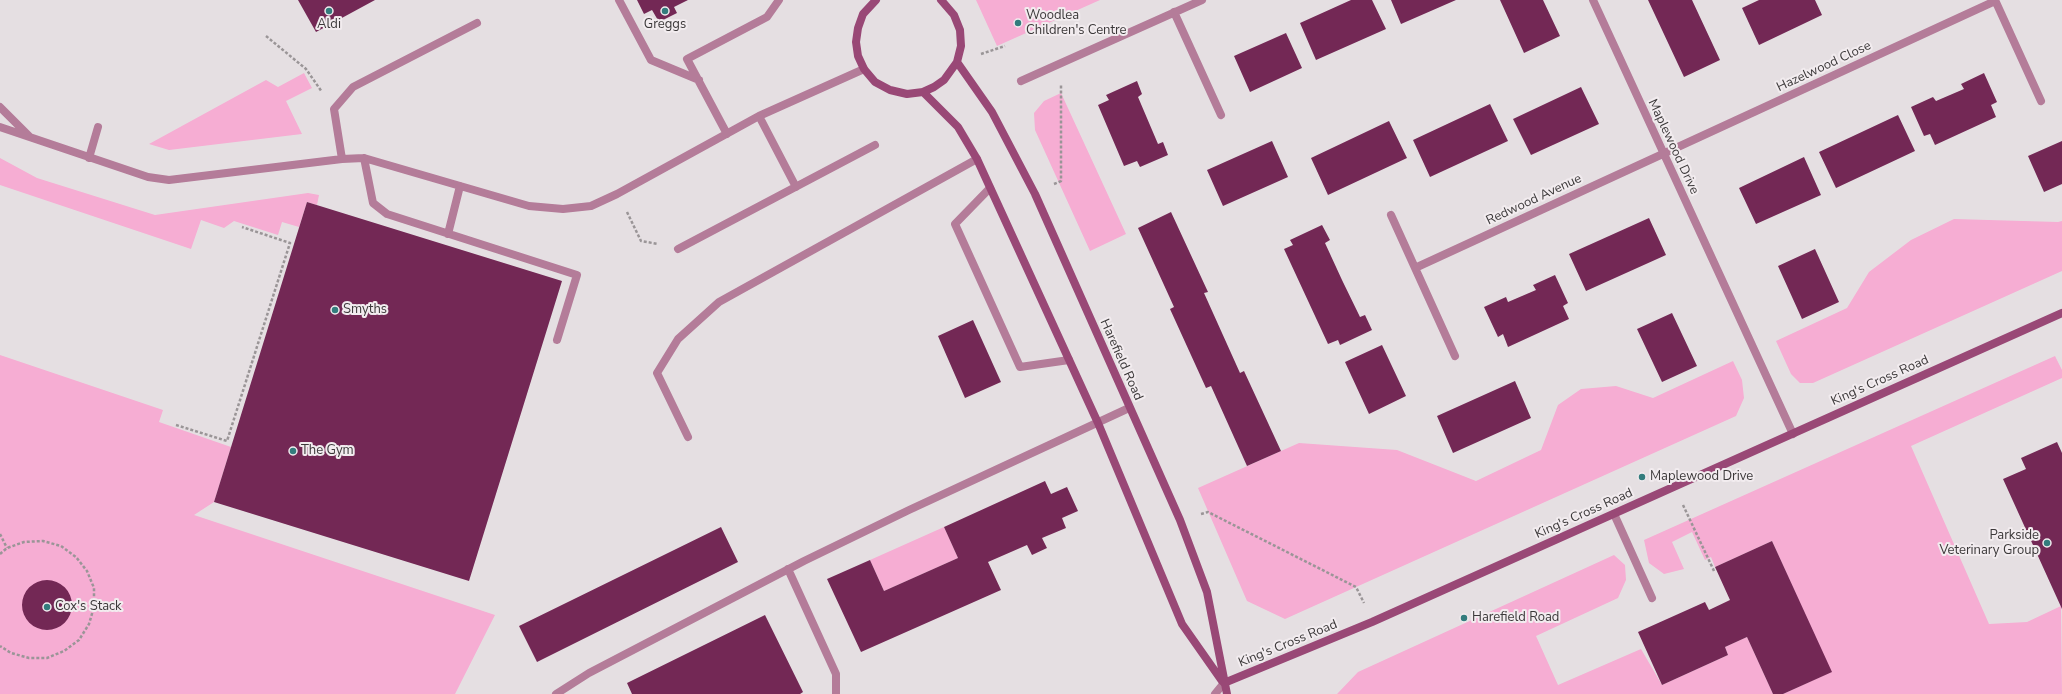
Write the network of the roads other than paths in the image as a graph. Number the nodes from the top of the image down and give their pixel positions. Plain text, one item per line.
1 (619, 0) edge
2 (779, 0) edge
3 (941, 0) edge
4 (1202, 0) edge
5 (1592, 0) edge
6 (873, 1) edge
7 (1995, 1) edge
8 (1174, 12) junction
9 (477, 23) dead end
10 (957, 62) junction
11 (864, 69) junction
12 (699, 80) junction
13 (1021, 81) dead end
14 (923, 92) junction
15 (2041, 101) dead end
16 (0, 107) edge
17 (1221, 115) dead end
18 (759, 116) junction
19 (0, 127) edge
20 (98, 127) dead end
21 (727, 134) junction
22 (31, 138) junction
23 (875, 145) dead end
24 (1664, 154) junction
25 (89, 158) junction
26 (364, 158) junction
27 (342, 159) junction
28 (977, 159) junction
29 (460, 186) junction
30 (796, 187) junction
31 (990, 188) junction
32 (1391, 215) dead end
33 (448, 234) junction
34 (678, 249) road end
35 (1415, 268) junction
36 (2062, 313) edge
37 (557, 340) dead end
38 (1455, 356) dead end
39 (1069, 360) junction
40 (1129, 408) junction
41 (1098, 423) junction
42 (1793, 434) junction
43 (688, 437) dead end
44 (1614, 514) junction
45 (788, 569) junction
46 (1652, 598) dead end
47 (1224, 683) junction
48 (556, 694) edge
49 (836, 694) edge
50 (1215, 694) edge
51 (1227, 694) edge

1 - 12 street
2 - 12 street
3 - 10 street
4 - 8 street
5 - 24 street, Maplewood Drive
6 - 11 street
7 - 15 street, Hazelwood Close
7 - 24 street, Hazelwood Close
8 - 13 street
8 - 17 street
9 - 27 street
10 - 14 street
10 - 40 street, Harefield Road
11 - 14 street
11 - 18 street
12 - 21 street
14 - 28 street, Harefield Road
16 - 22 street
18 - 21 street
18 - 30 street
19 - 22 street
20 - 25 street
21 - 29 street
22 - 25 street
23 - 30 street
24 - 35 street, Redwood Avenue
24 - 42 street, Maplewood Drive
25 - 27 street
26 - 27 street
26 - 29 street
26 - 33 street
28 - 31 street, Harefield Road
28 - 43 street
29 - 33 street
30 - 34 street
31 - 39 street, Harefield Road
31 - 39 street
32 - 35 street
33 - 37 street
35 - 38 street
36 - 42 street, King's Cross Road
39 - 41 street, Harefield Road
40 - 41 street
40 - 47 street, Harefield Road
41 - 45 street
41 - 47 street, Harefield Road
42 - 44 street, King's Cross Road
44 - 46 street
44 - 47 street, King's Cross Road
45 - 48 street
45 - 49 street
47 - 50 street
47 - 51 street, Harefield Road

